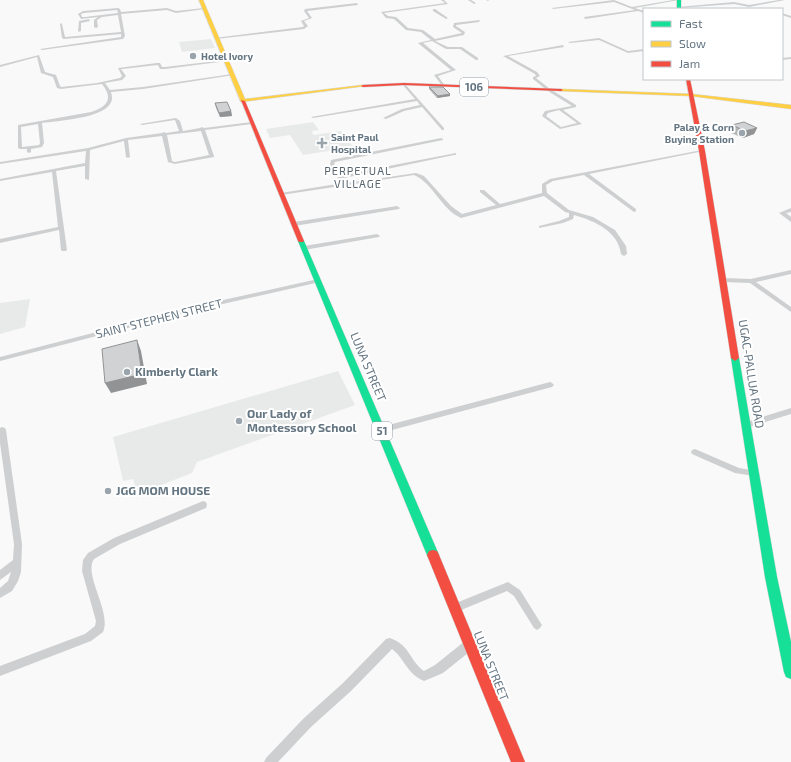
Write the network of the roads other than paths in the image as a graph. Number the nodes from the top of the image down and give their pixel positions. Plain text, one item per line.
1 (200, 0) edge
2 (469, 0) edge
3 (784, 0) edge
4 (449, 1) edge
5 (443, 2) edge
6 (433, 3) dead end
7 (475, 3) dead end
8 (357, 4) dead end
9 (415, 4) dead end
10 (679, 4) edge
11 (437, 5) junction
12 (388, 7) dead end
13 (420, 7) junction
14 (449, 8) dead end
15 (553, 8) dead end
16 (633, 8) junction
17 (204, 9) junction
18 (393, 10) junction
19 (434, 10) junction
20 (440, 10) dead end
21 (639, 10) junction
22 (427, 11) dead end
23 (643, 12) edge
24 (119, 14) junction
25 (406, 14) dead end
26 (101, 17) junction
27 (447, 18) dead end
28 (585, 18) dead end
29 (95, 20) junction
30 (479, 21) dead end
31 (61, 24) dead end
32 (96, 27) dead end
33 (80, 31) dead end
34 (122, 33) junction
35 (216, 38) junction
36 (433, 40) junction
37 (570, 42) dead end
38 (563, 46) dead end
39 (42, 49) dead end
40 (643, 50) edge
41 (477, 59) dead end
42 (225, 61) junction
43 (0, 66) edge
44 (232, 75) junction
45 (688, 80) edge
46 (103, 83) junction
47 (404, 84) junction
48 (443, 86) junction
49 (549, 90) junction
50 (109, 92) junction
51 (691, 95) junction
52 (417, 100) junction
53 (244, 101) junction
54 (423, 106) junction
55 (791, 107) edge
56 (560, 109) junction
57 (313, 117) dead end
58 (385, 118) dead end
59 (40, 123) junction
60 (252, 123) junction
61 (142, 124) dead end
62 (202, 128) junction
63 (443, 129) dead end
64 (181, 131) junction
65 (164, 133) junction
66 (126, 139) junction
67 (441, 139) dead end
68 (29, 148) junction
69 (88, 149) junction
70 (702, 151) junction
71 (454, 154) dead end
72 (128, 157) dead end
73 (29, 158) junction
74 (0, 163) edge
75 (88, 164) junction
76 (54, 170) junction
77 (584, 173) junction
78 (340, 177) junction
79 (87, 179) dead end
80 (0, 180) edge
81 (346, 184) junction
82 (482, 191) dead end
83 (281, 194) junction
84 (546, 194) junction
85 (498, 206) junction
86 (397, 208) dead end
87 (634, 210) dead end
88 (791, 210) edge
89 (572, 213) junction
90 (791, 220) edge
91 (294, 224) junction
92 (541, 227) dead end
93 (61, 228) junction
94 (377, 236) dead end
95 (0, 241) edge
96 (304, 248) junction
97 (64, 250) dead end
98 (624, 254) dead end
99 (791, 272) edge
100 (723, 280) junction
101 (318, 281) junction
102 (751, 281) junction
103 (791, 310) edge
104 (0, 359) edge
105 (550, 385) dead end
106 (791, 411) edge
107 (746, 425) junction
108 (2, 430) dead end
109 (381, 430) junction
110 (695, 452) dead end
111 (754, 473) junction
112 (203, 505) dead end
113 (17, 562) junction
114 (0, 576) edge
115 (0, 593) edge
116 (454, 608) junction
117 (537, 626) dead end
118 (469, 645) junction
119 (0, 671) edge
120 (791, 672) edge
121 (270, 762) edge
122 (518, 762) edge

1 - 17 main road, 51
2 - 7 street
3 - 10 street
4 - 5 street
5 - 11 street
5 - 14 street
6 - 11 street
8 - 35 street
9 - 13 street
10 - 16 street
11 - 13 street
12 - 18 street
13 - 18 street
15 - 16 street
16 - 21 street
17 - 24 street
17 - 35 main road, 51
18 - 25 street
18 - 36 street
19 - 20 street
19 - 22 street
19 - 27 street
21 - 23 street
21 - 28 street
24 - 26 street
24 - 26 street
24 - 34 street
26 - 29 street
29 - 32 street
29 - 33 street
30 - 36 street
31 - 34 street
34 - 39 street
35 - 42 main road, LUNA STREET / 51
36 - 41 street
36 - 48 street
37 - 40 street
38 - 49 street
42 - 44 main road, LUNA STREET / 51
42 - 46 street
43 - 46 street
44 - 50 street
44 - 53 main road, LUNA STREET / 51
45 - 51 main road, UGAC-PALLUA ROAD
46 - 50 street
47 - 48 main road, 106
47 - 52 street
47 - 53 main road, 106
48 - 49 main road, 106
49 - 51 main road, 106
49 - 56 street
50 - 59 street
51 - 55 main road, 106
51 - 70 main road, UGAC-PALLUA ROAD
52 - 54 street
52 - 57 street
53 - 60 main road, LUNA STREET / 51
54 - 58 street
54 - 63 street
56 - 56 street
59 - 68 street
59 - 68 street
60 - 62 street
60 - 83 main road, LUNA STREET / 51
61 - 64 street
62 - 64 street
62 - 65 street
64 - 65 street
65 - 66 street
66 - 69 street
66 - 72 street
67 - 78 street
68 - 73 street
69 - 73 street
69 - 75 street
70 - 77 street
70 - 100 main road, UGAC-PALLUA ROAD
71 - 78 street
73 - 74 street
75 - 76 street
75 - 79 street
76 - 80 street
76 - 93 street
77 - 84 street
77 - 87 street
78 - 81 street
81 - 83 street
81 - 85 street
82 - 85 street
83 - 91 main road, LUNA STREET / 51
84 - 85 street
84 - 89 street
86 - 91 street
88 - 90 street
89 - 92 street
89 - 98 street
91 - 96 main road, LUNA STREET / 51
93 - 95 street
93 - 97 street
94 - 96 street
96 - 101 main road, LUNA STREET / 51
99 - 102 street
100 - 102 street
100 - 107 main road, UGAC-PALLUA ROAD
101 - 104 street, SAINT STEPHEN STREET
101 - 109 main road, LUNA STREET / 51
102 - 103 street
105 - 109 street
106 - 107 street
107 - 111 main road, UGAC-PALLUA ROAD
108 - 113 street
109 - 116 main road, LUNA STREET / 51
110 - 111 street
111 - 120 main road, UGAC-PALLUA ROAD
112 - 119 street
113 - 114 street
113 - 115 street
116 - 117 street
116 - 118 main road, LUNA STREET / 51
118 - 121 street
118 - 122 main road, LUNA STREET / 51

